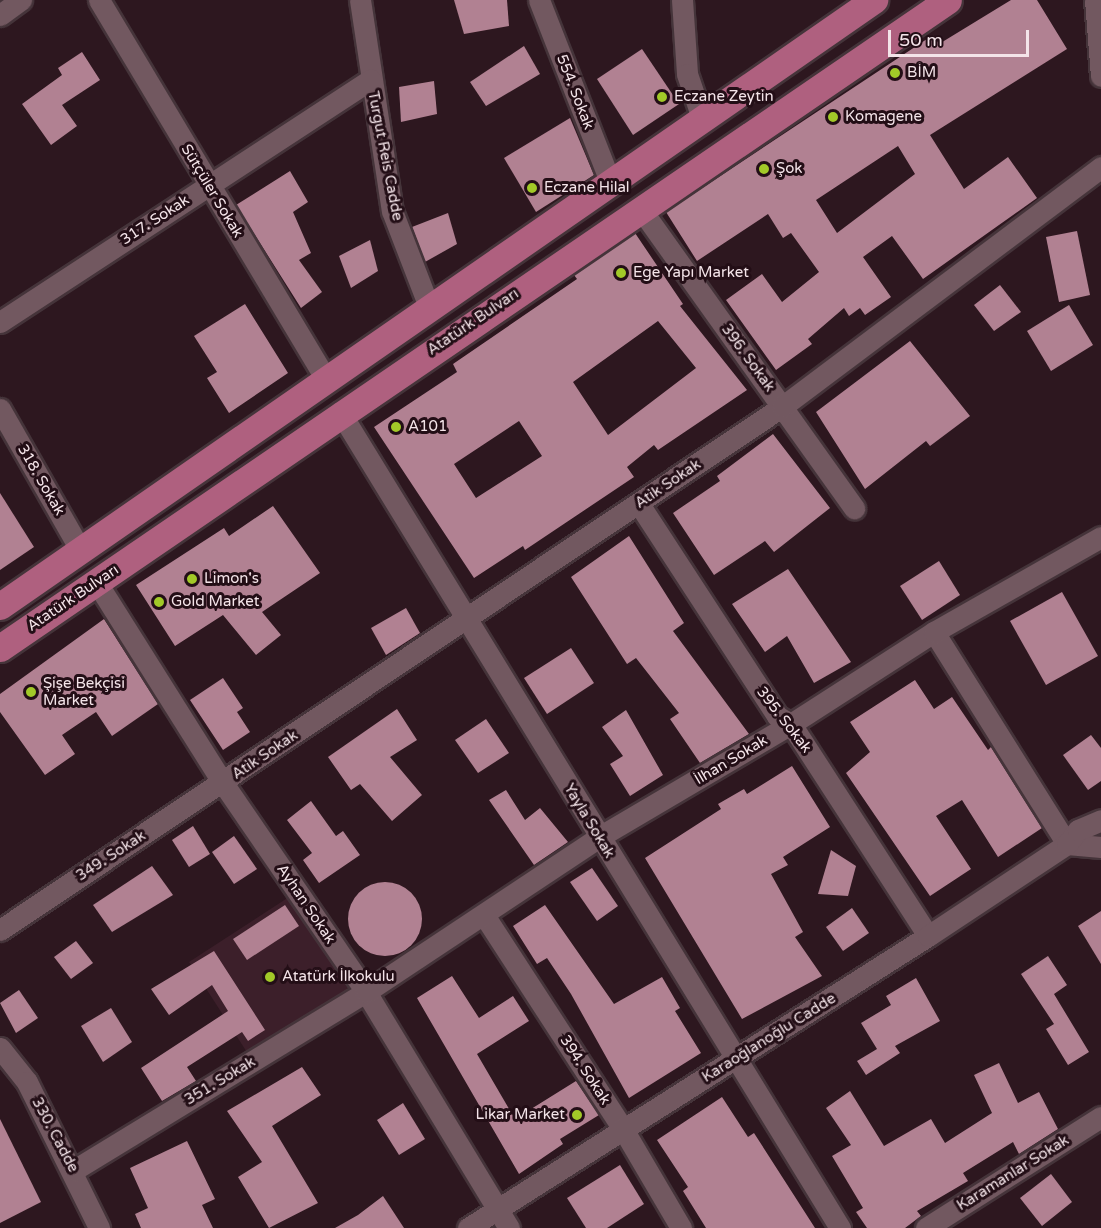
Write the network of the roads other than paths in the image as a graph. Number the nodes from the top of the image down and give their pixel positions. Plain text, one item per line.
1 (21, 0) edge
2 (99, 0) edge
3 (360, 0) edge
4 (539, 0) edge
5 (682, 0) edge
6 (873, 0) edge
7 (948, 0) edge
8 (1092, 6) edge
9 (0, 15) edge
10 (1101, 76) edge
11 (371, 80) junction
12 (703, 121) junction
13 (1101, 167) edge
14 (611, 184) junction
15 (209, 185) junction
16 (640, 208) junction
17 (429, 307) junction
18 (0, 322) edge
19 (327, 381) junction
20 (783, 406) junction
21 (0, 409) edge
22 (340, 412) junction
23 (639, 504) junction
24 (854, 508) dead end
25 (1101, 537) edge
26 (81, 551) junction
27 (97, 583) junction
28 (0, 606) edge
29 (467, 618) junction
30 (934, 632) junction
31 (0, 648) edge
32 (791, 724) junction
33 (223, 783) junction
34 (1101, 820) edge
35 (599, 837) junction
36 (1067, 844) junction
37 (1101, 847) edge
38 (484, 915) junction
39 (0, 930) edge
40 (928, 936) junction
41 (366, 992) junction
42 (0, 1048) edge
43 (738, 1058) junction
44 (1101, 1117) edge
45 (623, 1129) junction
46 (74, 1170) junction
47 (498, 1210) junction
48 (99, 1228) edge
49 (468, 1228) edge
50 (509, 1228) edge
51 (681, 1228) edge
52 (840, 1228) edge
53 (926, 1228) edge

1 - 9 street
2 - 15 street, Sütçüler Sokak
3 - 11 street, Turgut Reis Cadde
4 - 14 street, 554. Sokak
5 - 12 street
6 - 12 main road
7 - 16 main road, Atatürk Bulvarı
8 - 10 street
11 - 15 street, 317. Sokak
11 - 17 street, Turgut Reis Cadde
12 - 14 main road
13 - 20 street, Atik Sokak
14 - 17 main road
15 - 18 street, 317. Sokak
15 - 19 street, Sütçüler Sokak
16 - 20 street, 396. Sokak
16 - 22 main road, Atatürk Bulvarı
17 - 19 main road
19 - 26 main road
20 - 23 street, Atik Sokak
20 - 24 street, 396. Sokak
21 - 26 street, 318. Sokak
22 - 27 main road, Atatürk Bulvarı
22 - 29 street, Yayla Sokak
23 - 29 street, Atik Sokak
23 - 32 street, 395. Sokak
25 - 30 street, İlhan Sokak
26 - 28 main road
27 - 31 main road, Atatürk Bulvarı
27 - 33 street, Ayhan Sokak
29 - 33 street, Atik Sokak
29 - 35 street, Yayla Sokak
30 - 32 street, İlhan Sokak
30 - 36 street
32 - 35 street, İlhan Sokak
32 - 40 street, 395. Sokak
33 - 39 street, 349. Sokak
33 - 41 street, Ayhan Sokak
34 - 36 street, Karaoğlanoğlu Cadde
35 - 38 street, İlhan Sokak
35 - 43 street, Yayla Sokak
36 - 37 street
36 - 40 street, Karaoğlanoğlu Cadde
38 - 41 street, İlhan Sokak
38 - 45 street, 394. Sokak
40 - 43 street, Karaoğlanoğlu Cadde
41 - 46 street, 351. Sokak
41 - 47 street, Ayhan Sokak
42 - 46 street, 330. Cadde
43 - 45 street, Karaoğlanoğlu Cadde
43 - 52 street, Yayla Sokak
44 - 53 street, Karamanlar Sokak
45 - 47 street, Karaoğlanoğlu Cadde
45 - 51 street, 394. Sokak
46 - 48 street, 330. Cadde
47 - 49 street, Karaoğlanoğlu Cadde
47 - 50 street, Ayhan Sokak

